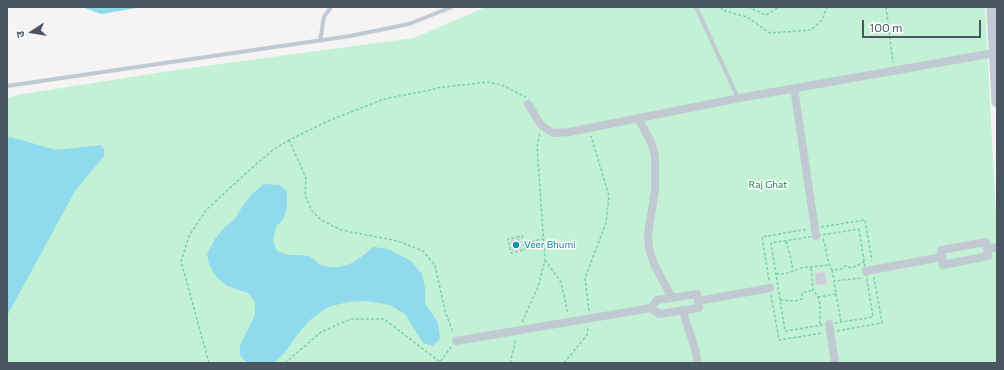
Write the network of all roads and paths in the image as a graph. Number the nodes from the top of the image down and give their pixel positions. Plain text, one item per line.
1 (331, 7) edge
2 (452, 7) edge
3 (696, 7) edge
4 (721, 7) edge
5 (748, 7) edge
6 (779, 7) edge
7 (827, 7) edge
8 (886, 7) edge
9 (992, 7) edge
10 (320, 41) junction
11 (994, 53) junction
12 (894, 71) junction
13 (7, 86) edge
14 (794, 88) junction
15 (738, 98) junction
16 (997, 102) edge
17 (528, 104) joint
18 (638, 118) junction
19 (541, 125) junction
20 (588, 128) junction
21 (289, 140) junction
22 (817, 232) junction
23 (543, 239) junction
24 (786, 241) junction
25 (524, 243) junction
26 (997, 247) edge
27 (987, 249) junction
28 (942, 257) junction
29 (545, 260) junction
30 (864, 262) junction
31 (828, 265) junction
32 (811, 268) junction
33 (832, 270) junction
34 (793, 271) junction
35 (776, 274) junction
36 (866, 274) junction
37 (834, 281) junction
38 (770, 288) junction
39 (813, 290) junction
40 (836, 294) junction
41 (818, 297) junction
42 (672, 298) junction
43 (780, 300) junction
44 (698, 301) junction
45 (651, 308) junction
46 (683, 310) junction
47 (590, 318) junction
48 (569, 322) junction
49 (841, 322) junction
50 (829, 324) junction
51 (820, 326) junction
52 (519, 330) junction
53 (835, 331) dead end
54 (826, 332) joint
55 (456, 341) junction
56 (832, 345) junction
57 (440, 362) edge
58 (209, 363) edge
59 (286, 363) edge
60 (510, 363) edge
61 (564, 363) edge
62 (697, 363) edge
63 (835, 363) edge

1 - 10 lane
2 - 10 lane
3 - 15 lane
4 - 7 path
5 - 6 path
8 - 12 path
9 - 11 main road
10 - 13 lane
11 - 12 street
11 - 16 main road
12 - 14 street
14 - 15 street
14 - 22 street
15 - 18 street
17 - 19 street
17 - 21 path
18 - 20 street
18 - 42 street
19 - 20 street
19 - 23 path
20 - 47 path
21 - 55 path
21 - 58 path
22 - 24 path
22 - 30 path
22 - 31 path
22 - 38 path
23 - 25 path
23 - 29 path
24 - 34 path
24 - 35 path
25 - 25 path
26 - 27 street
27 - 28 street
27 - 28 street
28 - 36 street
29 - 48 path
29 - 52 path
30 - 33 path
30 - 36 path
31 - 32 path
31 - 33 path
32 - 34 path
32 - 39 path
33 - 37 path
34 - 35 path
35 - 43 path
36 - 37 path
36 - 49 path
37 - 40 path
38 - 44 street
38 - 54 path
39 - 41 path
39 - 43 path
40 - 41 path
40 - 49 path
41 - 51 path
42 - 44 street
42 - 45 street
43 - 51 path
44 - 46 street
45 - 46 street
45 - 47 street
46 - 62 street
47 - 48 street
47 - 61 path
48 - 52 street
49 - 50 path
50 - 51 path
50 - 56 street
52 - 55 street
52 - 60 path
53 - 56 street
54 - 56 street
55 - 57 path
56 - 63 street
57 - 59 path

